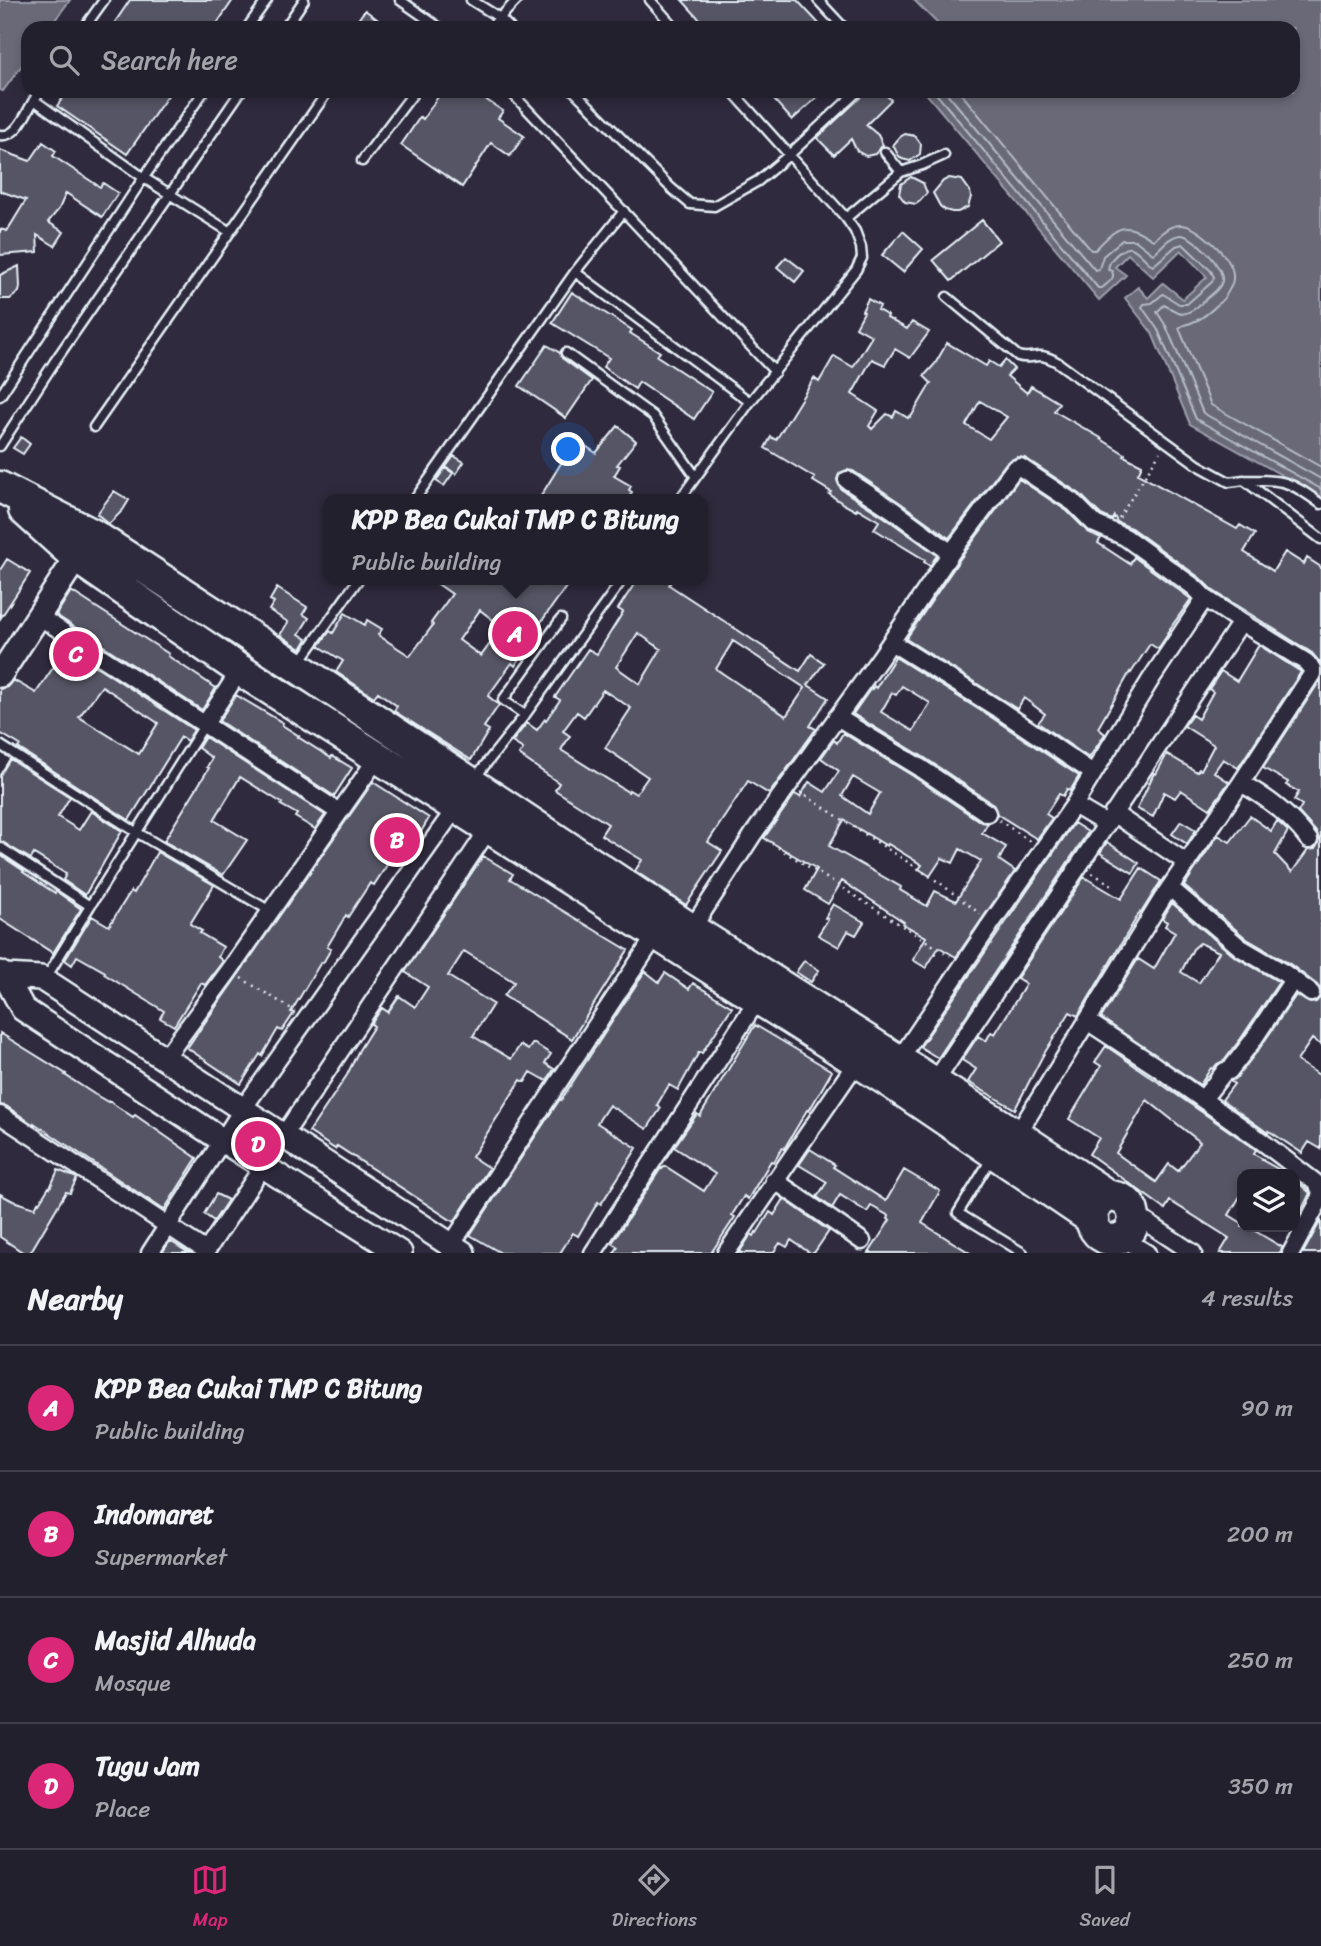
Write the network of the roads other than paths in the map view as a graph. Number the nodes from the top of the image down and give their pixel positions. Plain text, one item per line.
1 (104, 0) edge
2 (267, 0) edge
3 (304, 0) edge
4 (400, 0) edge
5 (471, 0) edge
6 (517, 0) edge
7 (650, 0) edge
8 (818, 0) edge
9 (500, 18) junction
10 (89, 21) edge
11 (252, 21) edge
12 (290, 21) edge
13 (430, 21) edge
14 (497, 21) edge
15 (503, 21) edge
16 (669, 21) edge
17 (838, 21) edge
18 (199, 98) edge
19 (236, 98) edge
20 (323, 98) edge
21 (410, 98) edge
22 (517, 98) edge
23 (580, 98) edge
24 (738, 98) edge
25 (850, 98) edge
26 (34, 100) joint
27 (0, 135) edge
28 (885, 152) dead end
29 (789, 155) junction
30 (944, 155) dead end
31 (362, 161) dead end
32 (901, 172) junction
33 (144, 178) junction
34 (169, 193) junction
35 (624, 211) junction
36 (846, 218) junction
37 (230, 232) junction
38 (575, 272) junction
39 (947, 297) dead end
40 (566, 353) dead end
41 (775, 372) junction
42 (0, 396) edge
43 (750, 402) junction
44 (94, 427) dead end
45 (0, 446) edge
46 (696, 477) junction
47 (846, 480) dead end
48 (1244, 481) junction
49 (0, 488) edge
50 (419, 494) edge
51 (684, 494) edge
52 (1321, 504) edge
53 (1321, 539) edge
54 (84, 546) junction
55 (951, 553) junction
56 (354, 585) edge
57 (618, 585) edge
58 (1205, 598) junction
59 (40, 617) junction
60 (561, 619) dead end
61 (1241, 622) junction
62 (891, 642) junction
63 (297, 667) junction
64 (240, 670) junction
65 (0, 675) edge
66 (525, 715) junction
67 (837, 718) junction
68 (205, 724) junction
69 (0, 746) edge
70 (378, 757) junction
71 (1093, 774) junction
72 (1241, 783) junction
73 (464, 795) junction
74 (1074, 805) junction
75 (340, 812) junction
76 (987, 813) road end
77 (496, 817) junction
78 (1109, 818) junction
79 (136, 832) junction
80 (1309, 840) dead end
81 (0, 847) edge
82 (1187, 863) junction
83 (1170, 888) junction
84 (90, 906) junction
85 (270, 911) junction
86 (674, 931) junction
87 (3, 975) edge
88 (1293, 980) junction
89 (44, 981) junction
90 (1311, 993) dead end
91 (758, 999) junction
92 (1087, 1021) junction
93 (165, 1058) junction
94 (857, 1062) junction
95 (893, 1071) junction
96 (928, 1093) junction
97 (1203, 1099) junction
98 (242, 1110) junction
99 (0, 1115) edge
100 (284, 1135) junction
101 (222, 1140) junction
102 (1006, 1144) junction
103 (264, 1167) junction
104 (774, 1181) junction
105 (1321, 1192) edge
106 (168, 1225) junction
107 (1114, 1230) edge
108 (862, 1241) dead end
109 (457, 1249) edge
110 (205, 1252) edge
111 (150, 1253) edge
112 (400, 1253) edge
113 (593, 1253) edge
114 (726, 1253) edge
115 (1023, 1253) edge
116 (1193, 1253) edge
117 (1291, 1253) edge

1 - 10 lane
2 - 11 lane
3 - 12 lane
4 - 13 lane
5 - 9 lane
6 - 9 lane
7 - 16 lane
8 - 17 lane
9 - 14 lane
9 - 15 lane
18 - 33 lane
19 - 34 lane
20 - 37 lane
21 - 31 lane
22 - 35 lane
23 - 29 lane
24 - 29 lane
25 - 29 lane
26 - 27 lane
26 - 33 lane
28 - 32 lane
29 - 36 lane
30 - 32 lane
32 - 36 lane
33 - 34 lane
33 - 42 lane
34 - 37 lane
34 - 45 lane
35 - 38 lane
35 - 41 lane
36 - 41 lane
37 - 44 lane
38 - 43 lane
38 - 50 lane
39 - 48 lane
40 - 46 lane
41 - 43 lane
43 - 46 lane
46 - 51 lane
47 - 55 street
48 - 52 lane
48 - 53 lane
49 - 54 highway
54 - 59 street
54 - 63 highway
54 - 64 highway
55 - 58 street
55 - 62 street
56 - 63 lane
57 - 66 lane
58 - 61 street
58 - 71 street
59 - 65 street
59 - 68 street
60 - 66 lane
61 - 72 street
61 - 78 street
62 - 67 street
62 - 71 street
63 - 73 highway
64 - 68 street
64 - 70 highway
66 - 73 lane
67 - 76 street
67 - 86 street
68 - 75 street
68 - 79 lane
69 - 79 lane
70 - 73 highway
70 - 75 street
71 - 74 street
72 - 80 street
72 - 82 street
73 - 77 highway
73 - 98 street
74 - 78 street
74 - 95 street
75 - 85 street
77 - 86 highway
77 - 100 street
78 - 82 street
78 - 96 street
79 - 84 lane
79 - 85 lane
81 - 84 lane
82 - 83 street
83 - 88 street
83 - 92 street
84 - 89 lane
85 - 93 street
86 - 91 highway
86 - 95 highway
86 - 109 street
87 - 89 street
87 - 101 street
88 - 90 street
88 - 97 street
89 - 93 street
91 - 94 highway
91 - 113 street
92 - 97 street
92 - 102 street
93 - 98 street
94 - 95 highway
94 - 104 street
95 - 96 highway
96 - 102 highway
97 - 105 street
98 - 100 street
98 - 101 street
99 - 106 street
100 - 103 street
100 - 109 street
101 - 103 street
101 - 106 street
102 - 107 highway
102 - 115 lane
103 - 110 street
103 - 112 street
104 - 108 street
104 - 114 street
105 - 117 street
106 - 110 street
106 - 111 street
107 - 116 street

